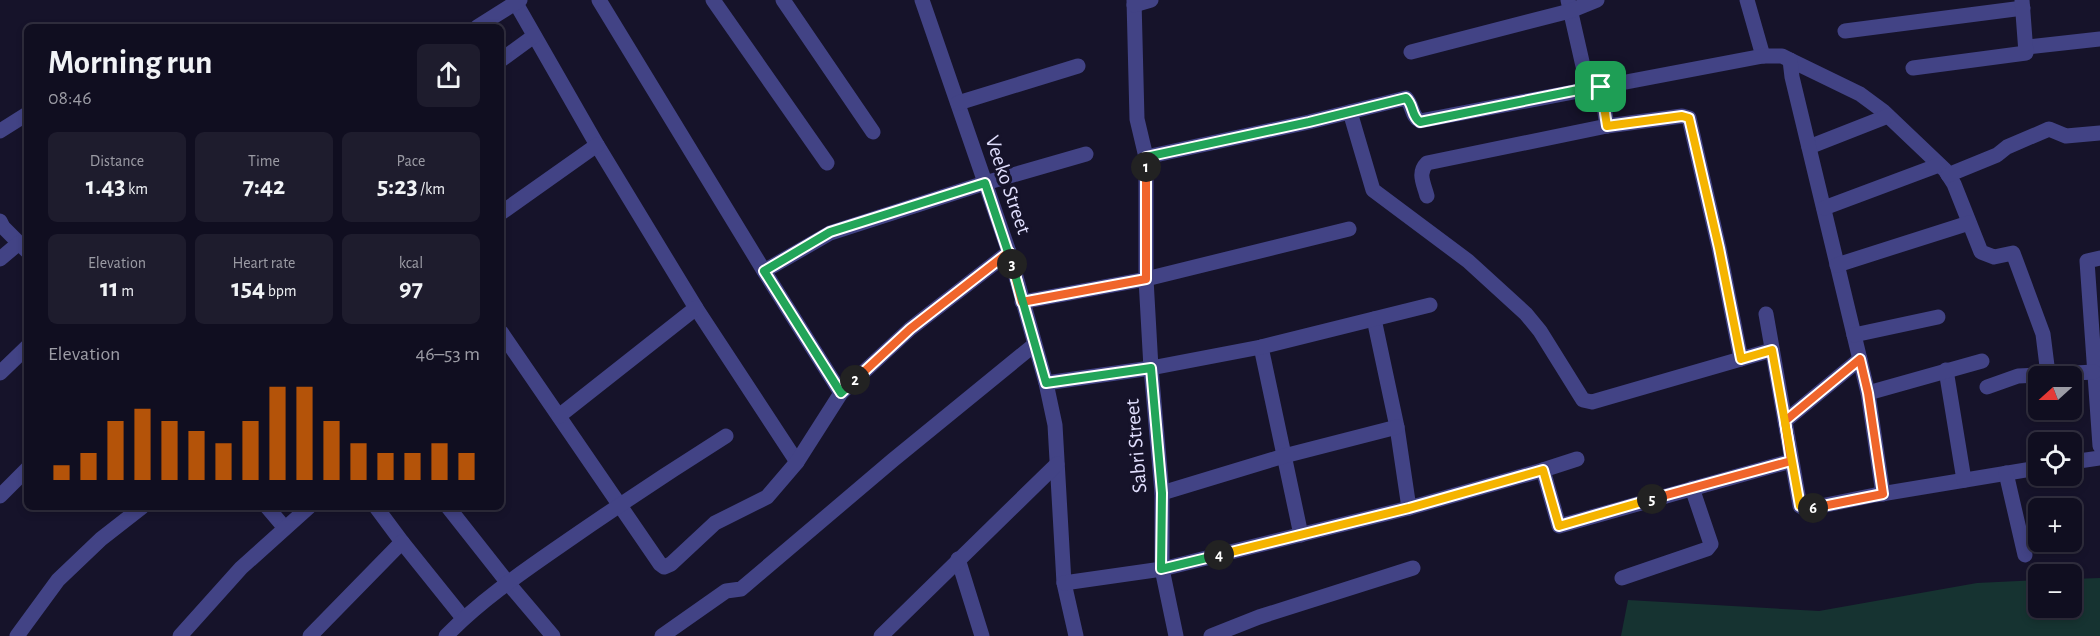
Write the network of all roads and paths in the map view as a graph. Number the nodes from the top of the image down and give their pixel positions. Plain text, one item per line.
1 (599, 0) edge
2 (713, 0) edge
3 (783, 0) edge
4 (924, 0) edge
5 (1151, 0) edge
6 (1597, 0) edge
7 (1747, 0) edge
8 (517, 1) edge
9 (1134, 3) edge
10 (2023, 4) edge
11 (1569, 5) edge
12 (482, 24) edge
13 (1845, 31) dead end
14 (534, 36) junction
15 (2100, 39) edge
16 (2027, 47) junction
17 (1412, 52) dead end
18 (1763, 56) junction
19 (504, 58) edge
20 (1790, 60) junction
21 (1078, 66) dead end
22 (1913, 68) dead end
23 (1595, 88) junction
24 (958, 102) junction
25 (1350, 112) junction
26 (24, 116) edge
27 (1888, 116) junction
28 (1607, 126) junction
29 (0, 131) edge
30 (873, 132) dead end
31 (2100, 133) edge
32 (597, 145) junction
33 (1809, 147) junction
34 (1086, 154) dead end
35 (1146, 157) junction
36 (827, 163) dead end
37 (1944, 170) junction
38 (985, 183) junction
39 (1427, 196) dead end
40 (1824, 208) junction
41 (504, 211) edge
42 (0, 221) edge
43 (1969, 223) junction
44 (1349, 229) dead end
45 (23, 247) edge
46 (1009, 252) junction
47 (2100, 258) edge
48 (0, 259) edge
49 (1838, 265) junction
50 (764, 271) junction
51 (1146, 279) junction
52 (1022, 302) junction
53 (1430, 305) dead end
54 (696, 308) junction
55 (1766, 314) dead end
56 (1938, 317) dead end
57 (1374, 319) junction
58 (1854, 335) junction
59 (504, 336) edge
60 (1034, 345) junction
61 (1261, 347) junction
62 (24, 350) edge
63 (1772, 350) junction
64 (1741, 359) junction
65 (1860, 359) junction
66 (1982, 361) dead end
67 (2047, 366) edge
68 (2096, 367) edge
69 (1151, 368) junction
70 (1946, 370) junction
71 (0, 372) edge
72 (2028, 375) edge
73 (1046, 383) junction
74 (1987, 387) dead end
75 (841, 393) junction
76 (1868, 393) junction
77 (559, 416) junction
78 (1785, 421) junction
79 (1397, 427) junction
80 (726, 436) dead end
81 (2100, 446) edge
82 (1284, 456) junction
83 (2100, 458) edge
84 (1577, 459) dead end
85 (1791, 461) junction
86 (2082, 461) edge
87 (797, 462) junction
88 (1057, 464) junction
89 (1543, 470) junction
90 (2028, 470) edge
91 (24, 472) edge
92 (2006, 473) junction
93 (1964, 480) junction
94 (1692, 488) junction
95 (1162, 493) junction
96 (1883, 494) junction
97 (0, 496) edge
98 (620, 504) junction
99 (1409, 508) junction
100 (138, 510) edge
101 (270, 510) edge
102 (305, 510) edge
103 (378, 510) edge
104 (450, 510) edge
105 (284, 527) junction
106 (1300, 535) junction
107 (402, 542) junction
108 (2025, 555) dead end
109 (958, 559) junction
110 (1413, 568) dead end
111 (1161, 569) junction
112 (1622, 578) dead end
113 (508, 583) junction
114 (1064, 583) junction
115 (464, 618) junction
116 (17, 636) edge
117 (180, 636) edge
118 (310, 636) edge
119 (446, 636) edge
120 (554, 636) edge
121 (662, 636) edge
122 (881, 636) edge
123 (982, 636) edge
124 (1076, 636) edge
125 (1176, 636) edge
126 (1211, 636) edge

1 - 50 street
2 - 36 street
3 - 30 street
4 - 24 street, Veeko Street
5 - 9 street
6 - 11 street
7 - 18 street
8 - 12 street
8 - 14 street
9 - 35 street, Sabri Street
10 - 13 street
10 - 16 street
11 - 17 street
11 - 23 street
14 - 19 street
14 - 32 street
15 - 16 street
16 - 22 street
18 - 20 street
18 - 23 street
20 - 27 street
20 - 33 street
21 - 24 street
23 - 25 street
23 - 28 street
24 - 38 street, Veeko Street
25 - 35 street
25 - 64 street
26 - 29 street
27 - 33 street
27 - 37 street
28 - 39 street
28 - 64 street
31 - 37 street
32 - 41 street
32 - 54 street
33 - 40 street
34 - 38 street
35 - 51 street, Sabri Street
37 - 40 street
37 - 43 street
38 - 46 street, Veeko Street
38 - 50 street
40 - 49 street
42 - 45 street
43 - 49 street
43 - 67 street
44 - 51 street
45 - 48 street
46 - 52 street, Veeko Street
46 - 75 street
47 - 68 street
49 - 58 street
50 - 75 street
51 - 52 street
51 - 69 street, Sabri Street
52 - 60 street, Veeko Street
53 - 57 street
54 - 77 street
54 - 87 street
55 - 63 street
56 - 58 street
57 - 61 street
57 - 79 street
58 - 65 street
59 - 77 street
60 - 73 street, Veeko Street
60 - 121 street
61 - 69 street
61 - 82 street
62 - 71 street
63 - 64 street
63 - 78 street
65 - 76 street
65 - 78 street
66 - 70 street
68 - 81 street
69 - 73 street
69 - 95 street, Sabri Street
70 - 76 street
70 - 93 street
72 - 74 street
73 - 88 street, Veeko Street
75 - 87 street
76 - 96 street
77 - 98 street
78 - 85 street
79 - 82 street
79 - 99 street
80 - 98 street
82 - 95 street
82 - 106 street
83 - 86 street
84 - 89 street
85 - 94 street
85 - 96 street
87 - 98 street
88 - 109 street
88 - 114 street, Veeko Street
89 - 94 street
89 - 99 street
90 - 92 street
91 - 97 street
92 - 93 street
92 - 108 street
93 - 96 street
94 - 112 street
95 - 111 street, Sabri Street
98 - 113 street
99 - 106 street
100 - 116 street
101 - 105 street
102 - 105 street
103 - 107 street
104 - 113 street
105 - 117 street
106 - 111 street
107 - 115 street
107 - 118 street
109 - 122 street
109 - 123 street
110 - 126 street
111 - 114 street
111 - 125 street, Sabri Street
113 - 115 street
113 - 120 street
114 - 124 street, Veeko Street
115 - 119 street

